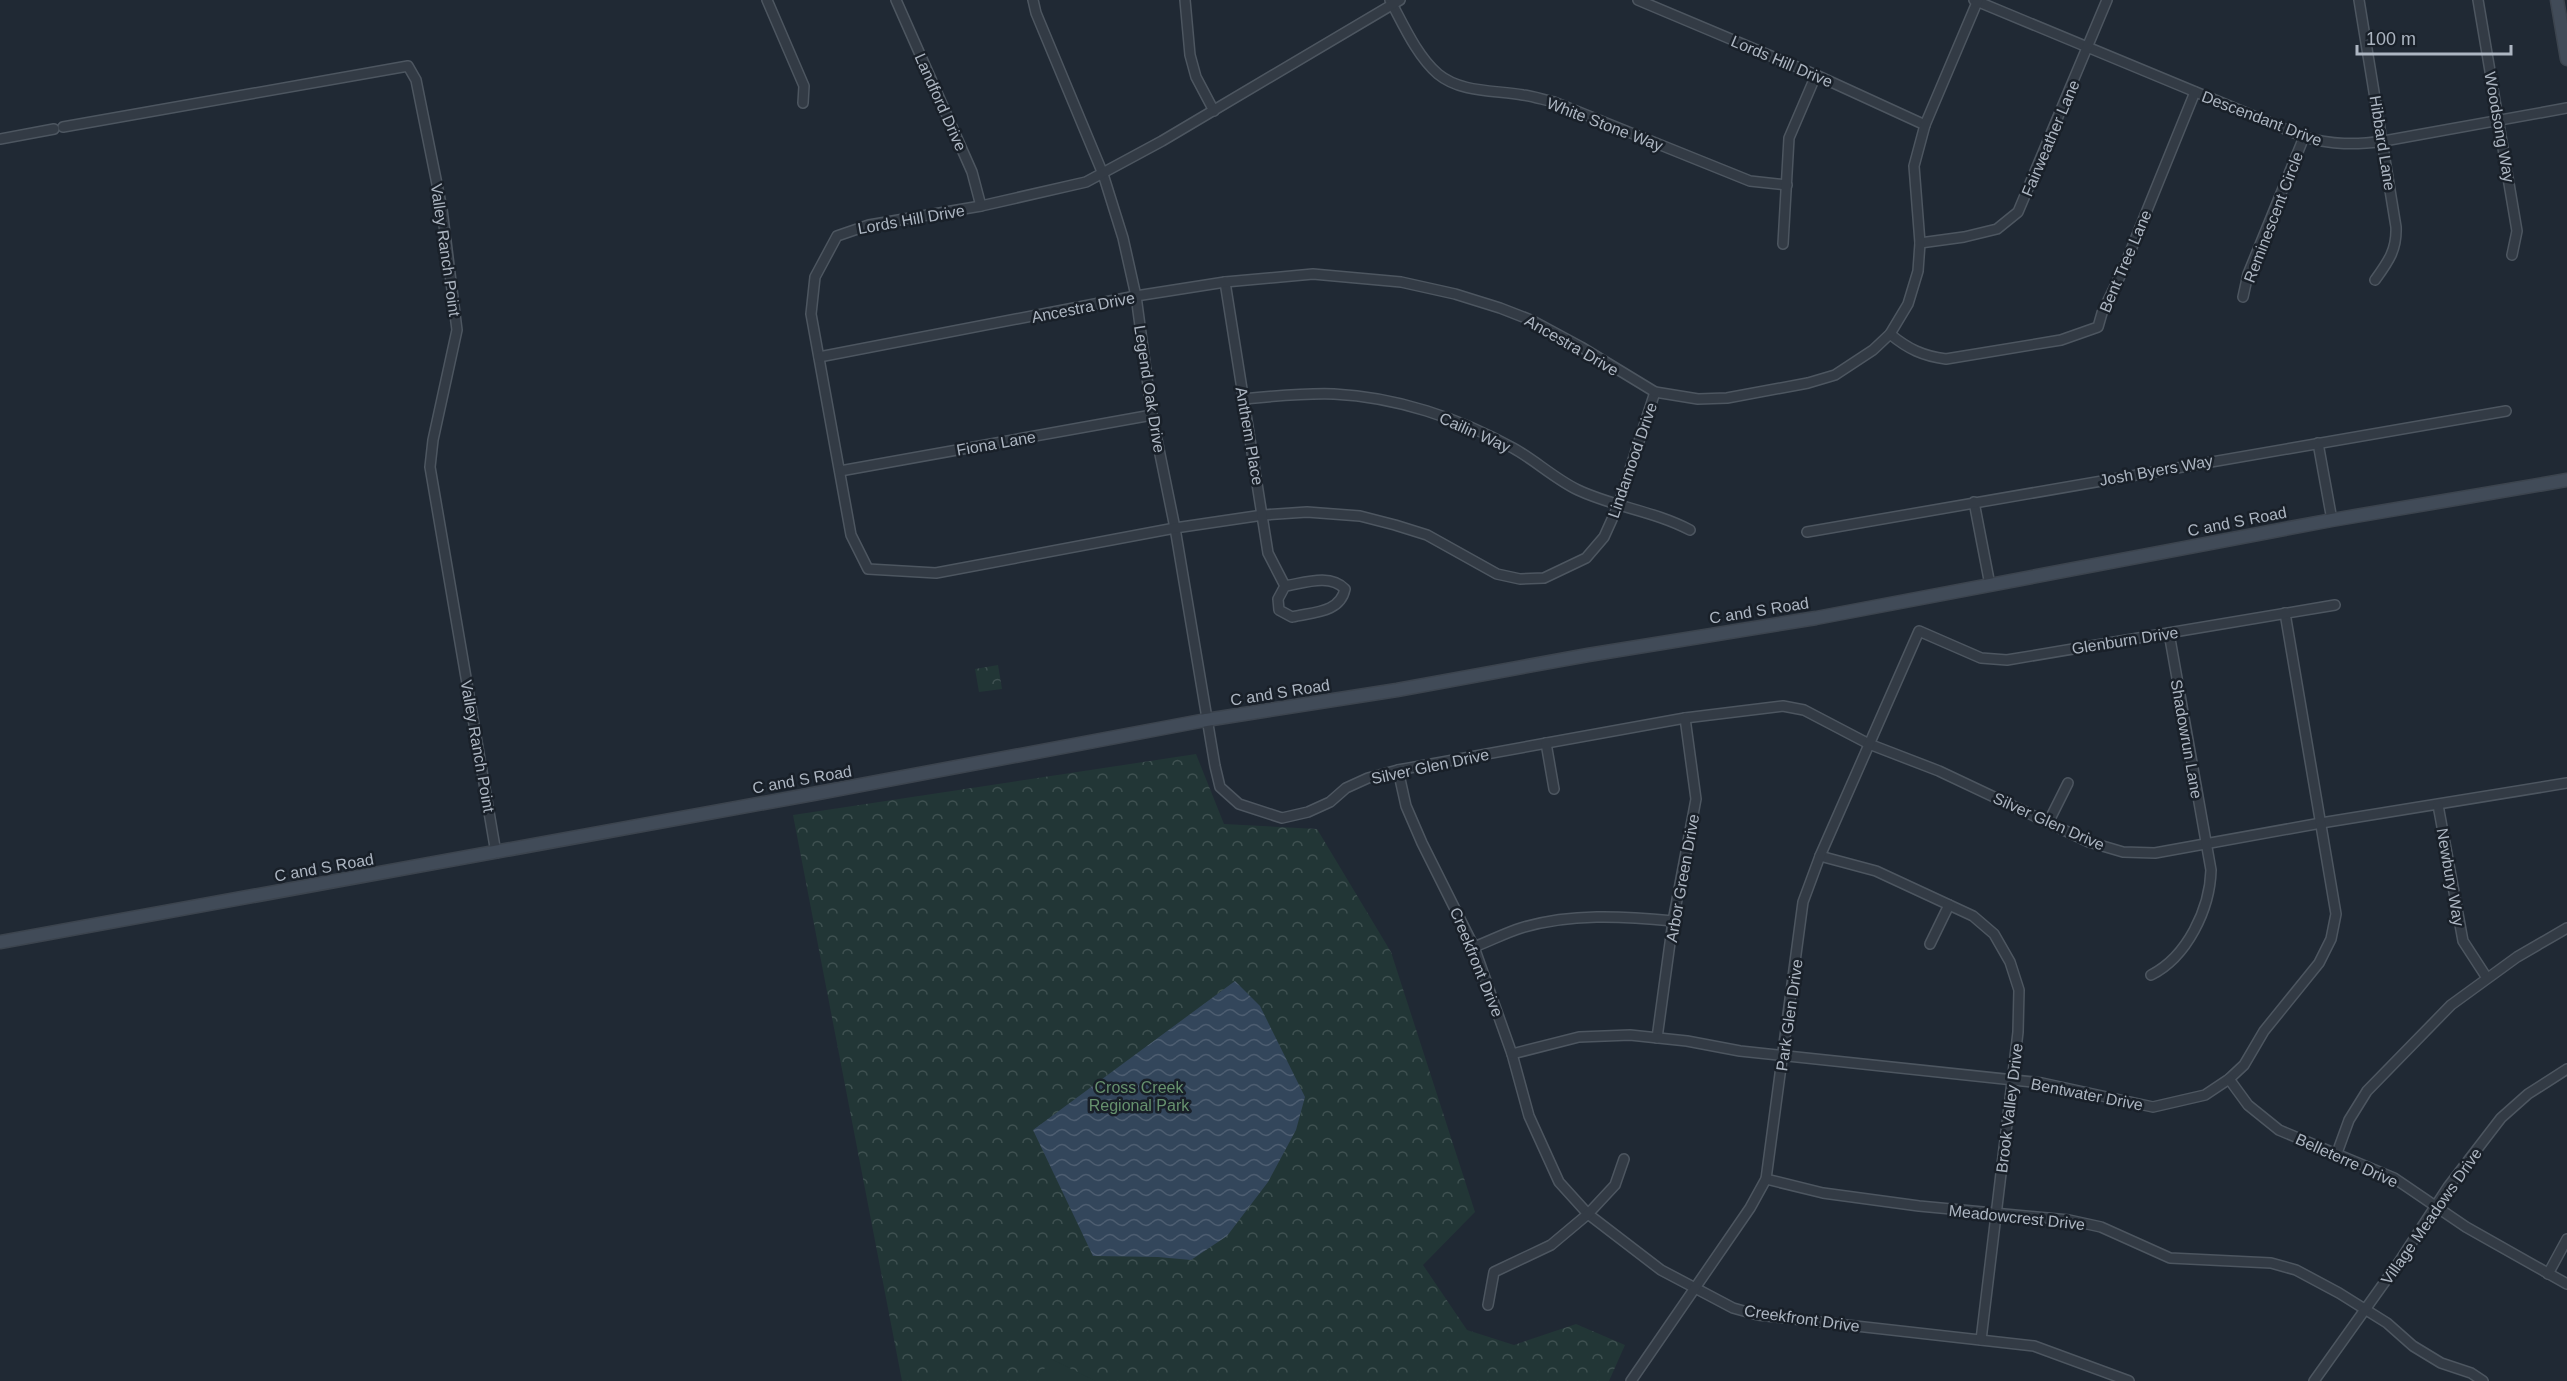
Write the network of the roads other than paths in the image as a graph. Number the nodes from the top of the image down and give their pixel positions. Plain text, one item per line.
1 (767, 0) edge
2 (896, 0) edge
3 (1033, 0) edge
4 (1185, 0) edge
5 (1638, 0) edge
6 (2107, 0) edge
7 (2359, 0) edge
8 (2478, 0) edge
9 (2557, 0) edge
10 (1976, 1) edge
11 (1394, 2) edge
12 (2088, 47) junction
13 (2567, 59) edge
14 (1816, 75) junction
15 (2195, 92) junction
16 (803, 103) dead end
17 (2567, 108) edge
18 (1214, 111) junction
19 (2499, 120) junction
20 (1925, 125) junction
21 (2304, 137) junction
22 (0, 139) edge
23 (2384, 141) junction
24 (1103, 174) junction
25 (1787, 185) junction
26 (981, 206) junction
27 (1920, 243) junction
28 (1783, 244) dead end
29 (2512, 255) dead end
30 (2375, 280) dead end
31 (1225, 282) junction
32 (1136, 296) junction
33 (2243, 297) dead end
34 (1890, 334) junction
35 (819, 357) junction
36 (1655, 392) junction
37 (1243, 399) junction
38 (2506, 411) dead end
39 (1152, 416) junction
40 (2318, 443) junction
41 (840, 471) junction
42 (2567, 480) edge
43 (1974, 502) junction
44 (1618, 506) junction
45 (1263, 515) junction
46 (2332, 520) junction
47 (1175, 528) junction
48 (1689, 530) dead end
49 (1807, 532) dead end
50 (1990, 585) junction
51 (1285, 586) junction
52 (2335, 605) dead end
53 (2285, 614) junction
54 (1919, 631) joint
55 (2169, 633) junction
56 (1685, 718) junction
57 (1206, 720) junction
58 (1546, 743) junction
59 (1869, 744) junction
60 (1398, 770) junction
61 (2068, 783) dead end
62 (2567, 783) edge
63 (1554, 789) dead end
64 (2438, 805) junction
65 (2049, 821) junction
66 (2321, 823) junction
67 (2205, 845) junction
68 (496, 852) junction
69 (1820, 856) junction
70 (1949, 905) junction
71 (1673, 921) junction
72 (2567, 928) edge
73 (0, 942) edge
74 (1930, 944) dead end
75 (1474, 947) junction
76 (2151, 975) dead end
77 (2487, 978) junction
78 (1657, 1038) junction
79 (1512, 1054) junction
80 (1784, 1055) junction
81 (2567, 1069) edge
82 (2229, 1079) junction
83 (2011, 1080) junction
84 (2337, 1153) junction
85 (1624, 1159) dead end
86 (1766, 1179) junction
87 (2436, 1206) junction
88 (1588, 1214) junction
89 (1996, 1214) junction
90 (2567, 1239) edge
91 (2547, 1274) junction
92 (2567, 1284) edge
93 (1696, 1288) junction
94 (1488, 1305) dead end
95 (2366, 1309) junction
96 (1981, 1340) junction
97 (1631, 1381) edge
98 (2129, 1381) edge
99 (2314, 1381) edge
100 (2483, 1381) edge

1 - 16 street
2 - 26 street, Landford Drive
3 - 24 street, Legend Oak Drive
4 - 18 street
5 - 14 street, Lords Hill Drive
6 - 12 street, Fairweather Lane
7 - 23 street, Hibbard Lane
8 - 19 street, Woodsong Way
9 - 13 main road
10 - 12 street, Descendant Drive
10 - 20 street, Ancestra Drive
11 - 18 street, Lords Hill Drive
11 - 25 street, White Stone Way
12 - 15 street, Descendant Drive
12 - 27 street, Fairweather Lane
14 - 20 street, Lords Hill Drive
14 - 25 street
15 - 21 street, Descendant Drive
15 - 34 street, Bent Tree Lane
17 - 19 street, Descendant Drive
18 - 24 street, Lords Hill Drive
19 - 23 street, Descendant Drive
19 - 29 street, Woodsong Way
20 - 27 street, Ancestra Drive
21 - 23 street, Descendant Drive
21 - 33 street, Reminescent Circle
22 - 68 street, Valley Ranch Point
23 - 30 street, Hibbard Lane
24 - 26 street, Lords Hill Drive
24 - 32 street, Legend Oak Drive
25 - 28 street
26 - 35 street, Lords Hill Drive
27 - 34 street, Ancestra Drive
31 - 32 street, Ancestra Drive
31 - 36 street, Ancestra Drive
31 - 37 street, Anthem Place
32 - 35 street, Ancestra Drive
32 - 39 street, Legend Oak Drive
34 - 36 street, Ancestra Drive
35 - 41 street, Lords Hill Drive
36 - 44 street, Lindamood Drive
37 - 44 street, Cailin Way
37 - 45 street, Anthem Place
38 - 40 street, Josh Byers Way
39 - 41 street, Fiona Lane
39 - 47 street, Legend Oak Drive
40 - 43 street, Josh Byers Way
40 - 46 street
41 - 47 street, Lords Hill Drive
42 - 46 main road, C and S Road
43 - 49 street, Josh Byers Way
43 - 50 street
44 - 45 street, Lindamood Drive
44 - 48 street, Cailin Way
45 - 47 street, Lindamood Drive
45 - 51 street, Anthem Place
46 - 50 main road, C and S Road
47 - 57 street, Legend Oak Drive
50 - 57 main road, C and S Road
51 - 51 street
52 - 53 street, Glenburn Drive
53 - 55 street, Glenburn Drive
53 - 66 street, Bentwater Drive
54 - 55 street, Glenburn Drive
54 - 59 street, Park Glen Drive
55 - 67 street, Shadowrun Lane
56 - 58 street, Silver Glen Drive
56 - 59 street, Silver Glen Drive
56 - 71 street, Arbor Green Drive
57 - 60 street, Silver Glen Drive
57 - 68 main road, C and S Road
58 - 60 street, Silver Glen Drive
58 - 63 street
59 - 65 street, Silver Glen Drive
59 - 69 street, Park Glen Drive
60 - 75 street, Creekfront Drive
61 - 65 street
62 - 64 street, Silver Glen Drive
64 - 66 street, Silver Glen Drive
64 - 77 street, Newbury Way
65 - 67 street, Silver Glen Drive
66 - 67 street, Silver Glen Drive
66 - 82 street, Bentwater Drive
67 - 76 street, Shadowrun Lane
68 - 73 main road, C and S Road
69 - 70 street, Brook Valley Drive
69 - 80 street, Park Glen Drive
70 - 74 street
70 - 83 street, Brook Valley Drive
71 - 75 street
71 - 78 street, Arbor Green Drive
72 - 77 street
75 - 79 street, Creekfront Drive
77 - 84 street
78 - 79 street, Bentwater Drive
78 - 80 street, Bentwater Drive
79 - 88 street, Creekfront Drive
80 - 83 street, Bentwater Drive
80 - 86 street, Park Glen Drive
81 - 87 street, Village Meadows Drive
82 - 83 street, Bentwater Drive
82 - 84 street, Belleterre Drive
83 - 89 street, Brook Valley Drive
84 - 87 street, Belleterre Drive
85 - 88 street
86 - 89 street, Meadowcrest Drive
86 - 93 street, Park Glen Drive
87 - 91 street, Belleterre Drive
87 - 95 street, Village Meadows Drive
88 - 93 street, Creekfront Drive
88 - 94 street
89 - 95 street, Meadowcrest Drive
89 - 96 street, Brook Valley Drive
90 - 91 street
91 - 92 street, Belleterre Drive
93 - 96 street, Creekfront Drive
93 - 97 street, Park Glen Drive
95 - 99 street, Village Meadows Drive
95 - 100 street, Meadowcrest Drive
96 - 98 street, Creekfront Drive

